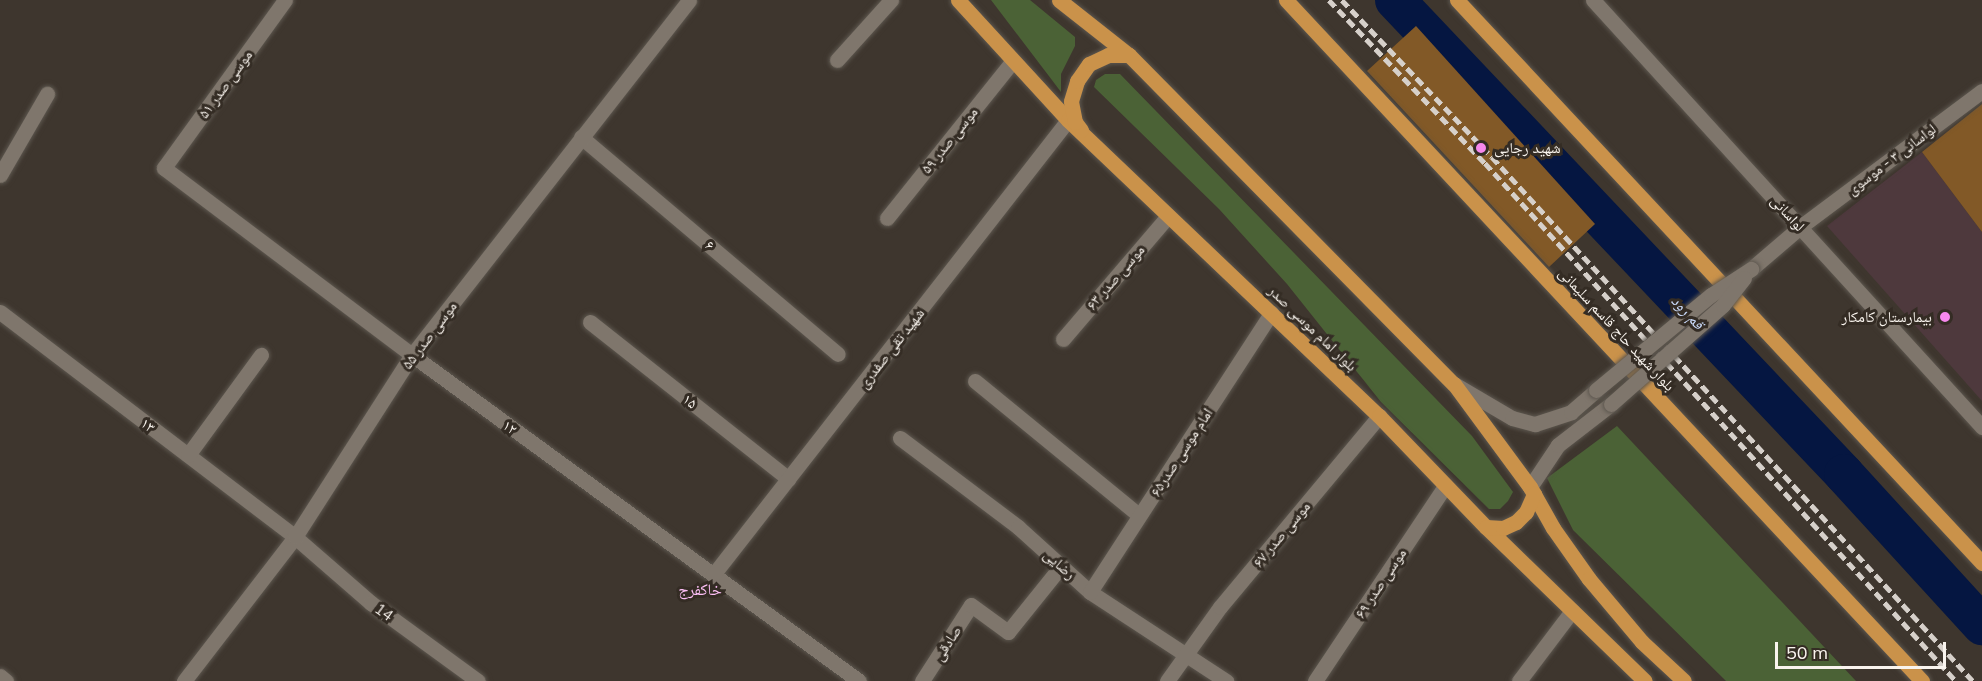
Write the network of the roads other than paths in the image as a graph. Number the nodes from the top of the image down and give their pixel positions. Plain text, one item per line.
1 (285, 0) edge
2 (689, 0) edge
3 (891, 0) edge
4 (958, 0) edge
5 (1059, 0) edge
6 (1286, 0) edge
7 (1457, 0) edge
8 (1593, 0) edge
9 (1129, 55) junction
10 (837, 60) dead end
11 (1012, 62) junction
12 (1982, 91) edge
13 (47, 94) dead end
14 (1068, 120) junction
15 (581, 137) junction
16 (1087, 139) junction
17 (164, 168) joint
18 (0, 175) edge
19 (1168, 216) junction
20 (887, 218) dead end
21 (1800, 226) junction
22 (1751, 269) junction
23 (0, 312) edge
24 (1271, 314) junction
25 (590, 322) dead end
26 (1063, 339) dead end
27 (838, 354) dead end
28 (261, 355) dead end
29 (412, 355) junction
30 (975, 381) dead end
31 (1454, 384) junction
32 (1379, 416) junction
33 (1982, 427) edge
34 (900, 438) dead end
35 (188, 455) junction
36 (789, 479) junction
37 (1445, 486) junction
38 (1532, 491) junction
39 (1139, 515) junction
40 (1486, 527) junction
41 (295, 537) junction
42 (1982, 563) edge
43 (1061, 566) junction
44 (713, 575) junction
45 (1090, 592) junction
46 (1572, 611) junction
47 (1187, 655) junction
48 (0, 676) edge
49 (6, 681) edge
50 (184, 681) edge
51 (478, 681) edge
52 (859, 681) edge
53 (922, 681) edge
54 (1167, 681) edge
55 (1226, 681) edge
56 (1315, 681) edge
57 (1519, 681) edge
58 (1645, 681) edge
59 (1684, 681) edge
60 (1922, 681) edge

1 - 17 street, موسی صدر ۵۱
2 - 15 street, موسی صدر ۵۵
3 - 10 street
4 - 11 main road, بلوار امام موسی صدر
5 - 9 main road
6 - 60 main road, بلوار شهید حاج قاسم سلیمانی
7 - 42 main road
8 - 21 street, لواسانی
9 - 16 main road
9 - 31 main road
11 - 14 main road, بلوار امام موسی صدر
11 - 20 street, موسی صدر ۵۹
12 - 21 street, لواسانی ۳ - موسوی
13 - 18 street
14 - 16 main road, بلوار امام موسی صدر
14 - 36 street, شهید تقی صفدری
15 - 27 street, ۶
15 - 29 street, موسی صدر ۵۵
16 - 19 main road, بلوار امام موسی صدر
17 - 29 street, ۱۲
19 - 24 main road, بلوار امام موسی صدر
19 - 26 street, موسی صدر ۶۳
21 - 22 street, لواسانی ۳ - موسوی
21 - 33 street, لواسانی
22 - 31 street, bridge
22 - 38 street, bridge
23 - 35 street, ۱۳
24 - 32 main road, بلوار امام موسی صدر
24 - 39 street, امام موسی صدر۶۵
25 - 36 street, ۱۵
28 - 35 street
29 - 41 street, موسی صدر ۵۵
29 - 44 street, ۱۲
30 - 39 street
31 - 38 main road
32 - 37 main road, بلوار امام موسی صدر
32 - 47 street, موسی صدر ۶۷
34 - 43 street, رضایی
35 - 41 street, ۱۳
36 - 44 street, شهید تقی صفدری
37 - 40 main road, بلوار امام موسی صدر
37 - 56 street, موسی صدر ۶۹
38 - 40 main road
38 - 59 main road
39 - 45 street, امام موسی صدر۶۵
40 - 46 main road, بلوار امام موسی صدر
41 - 50 street, موسی صدر ۵۵
41 - 51 street, 14
43 - 45 street, رضایی
43 - 53 street, صادقی
44 - 52 street, ۱۲
45 - 47 street, رضایی
46 - 57 street
46 - 58 main road, بلوار امام موسی صدر
47 - 54 street, موسی صدر ۶۷
47 - 55 street, رضایی
48 - 49 street

